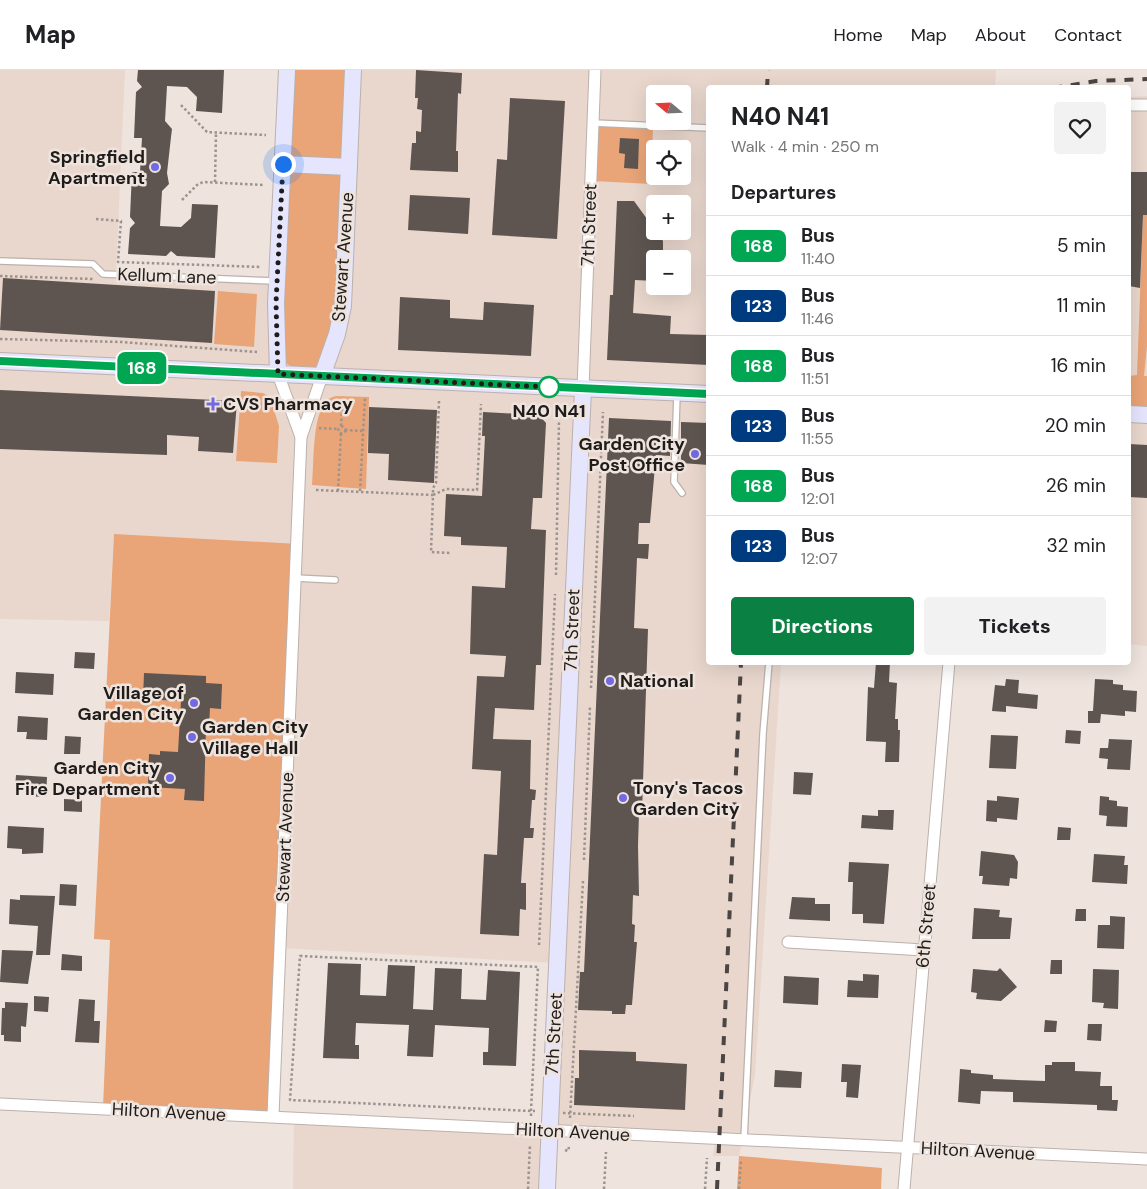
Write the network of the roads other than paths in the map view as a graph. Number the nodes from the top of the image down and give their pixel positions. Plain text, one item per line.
1 (287, 70) edge
2 (353, 70) edge
3 (594, 70) edge
4 (1131, 105) edge
5 (1147, 105) edge
6 (593, 123) junction
7 (706, 128) edge
8 (283, 164) junction
9 (349, 167) junction
10 (0, 261) edge
11 (277, 281) junction
12 (0, 361) edge
13 (278, 374) junction
14 (322, 376) junction
15 (583, 388) junction
16 (677, 392) junction
17 (706, 394) edge
18 (1131, 414) edge
19 (1147, 415) edge
20 (301, 437) junction
21 (682, 492) dead end
22 (295, 578) junction
23 (335, 580) dead end
24 (768, 665) edge
25 (948, 665) edge
26 (788, 942) dead end
27 (924, 950) junction
28 (0, 1104) edge
29 (273, 1116) junction
30 (550, 1130) junction
31 (744, 1140) junction
32 (908, 1147) junction
33 (1147, 1159) edge
34 (547, 1189) edge
35 (904, 1189) edge

1 - 8 main road, Stewart Avenue
2 - 9 main road, Stewart Avenue
3 - 6 street, 7th Street
4 - 5 street
6 - 7 lane
6 - 15 street, 7th Street
8 - 9 main road
8 - 11 main road, Stewart Avenue
9 - 14 main road, Stewart Avenue
10 - 11 lane, Kellum Lane
11 - 13 main road, Stewart Avenue
12 - 13 main road
13 - 14 main road
13 - 20 street, Stewart Avenue
14 - 15 main road
14 - 20 street, Stewart Avenue
15 - 16 main road
15 - 30 main road, 7th Street
16 - 17 main road
16 - 21 lane
18 - 19 main road
20 - 22 street, Stewart Avenue
22 - 23 lane
22 - 29 street, Stewart Avenue
24 - 31 lane
25 - 27 street, 6th Street
26 - 27 street
27 - 32 street, 6th Street
28 - 29 street, Hilton Avenue
29 - 30 street, Hilton Avenue
30 - 31 street, Hilton Avenue
30 - 34 main road, 7th Street
31 - 32 street, Hilton Avenue
32 - 33 street, Hilton Avenue
32 - 35 street, 6th Street

